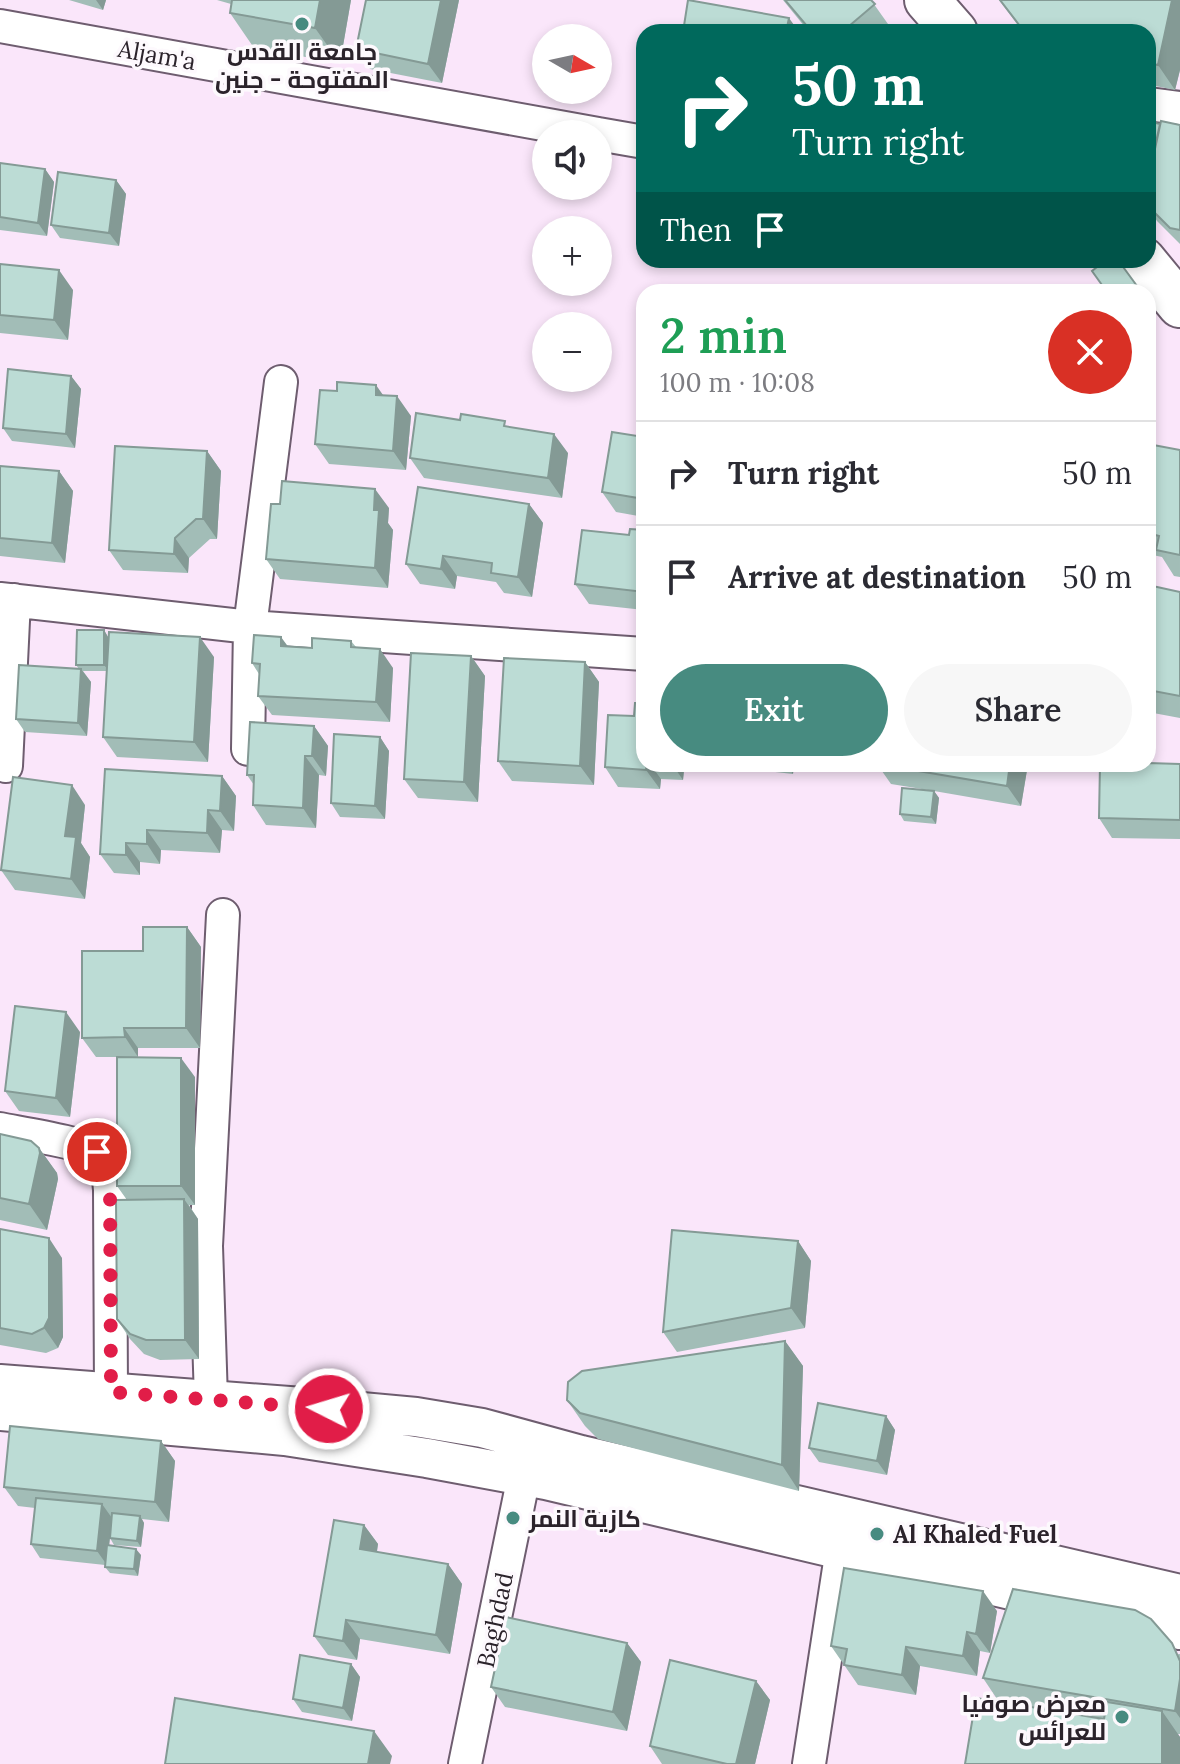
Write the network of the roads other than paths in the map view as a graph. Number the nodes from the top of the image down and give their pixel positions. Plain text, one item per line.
1 (927, 0) edge
2 (948, 24) edge
3 (0, 26) edge
4 (1156, 105) edge
5 (1180, 108) edge
6 (532, 122) edge
7 (612, 136) edge
8 (636, 141) edge
9 (1150, 268) edge
10 (1180, 305) edge
11 (281, 382) dead end
12 (7, 600) edge
13 (250, 627) junction
14 (636, 653) edge
15 (248, 749) edge
16 (6, 766) dead end
17 (223, 915) dead end
18 (0, 1129) edge
19 (0, 1384) edge
20 (111, 1392) junction
21 (211, 1399) junction
22 (0, 1411) edge
23 (524, 1476) junction
24 (842, 1549) junction
25 (1180, 1594) edge
26 (1180, 1630) edge
27 (465, 1764) edge
28 (809, 1764) edge

1 - 2 main road
3 - 6 street, Aljam'a
4 - 5 street
7 - 8 street, Aljam'a
9 - 10 main road
11 - 13 street
12 - 13 street
12 - 16 street
13 - 14 street
13 - 15 street
17 - 21 street
18 - 20 street
19 - 20 street
20 - 21 street
21 - 25 street
22 - 23 street
23 - 24 street
23 - 27 street, Baghdad
24 - 26 street
24 - 28 street

